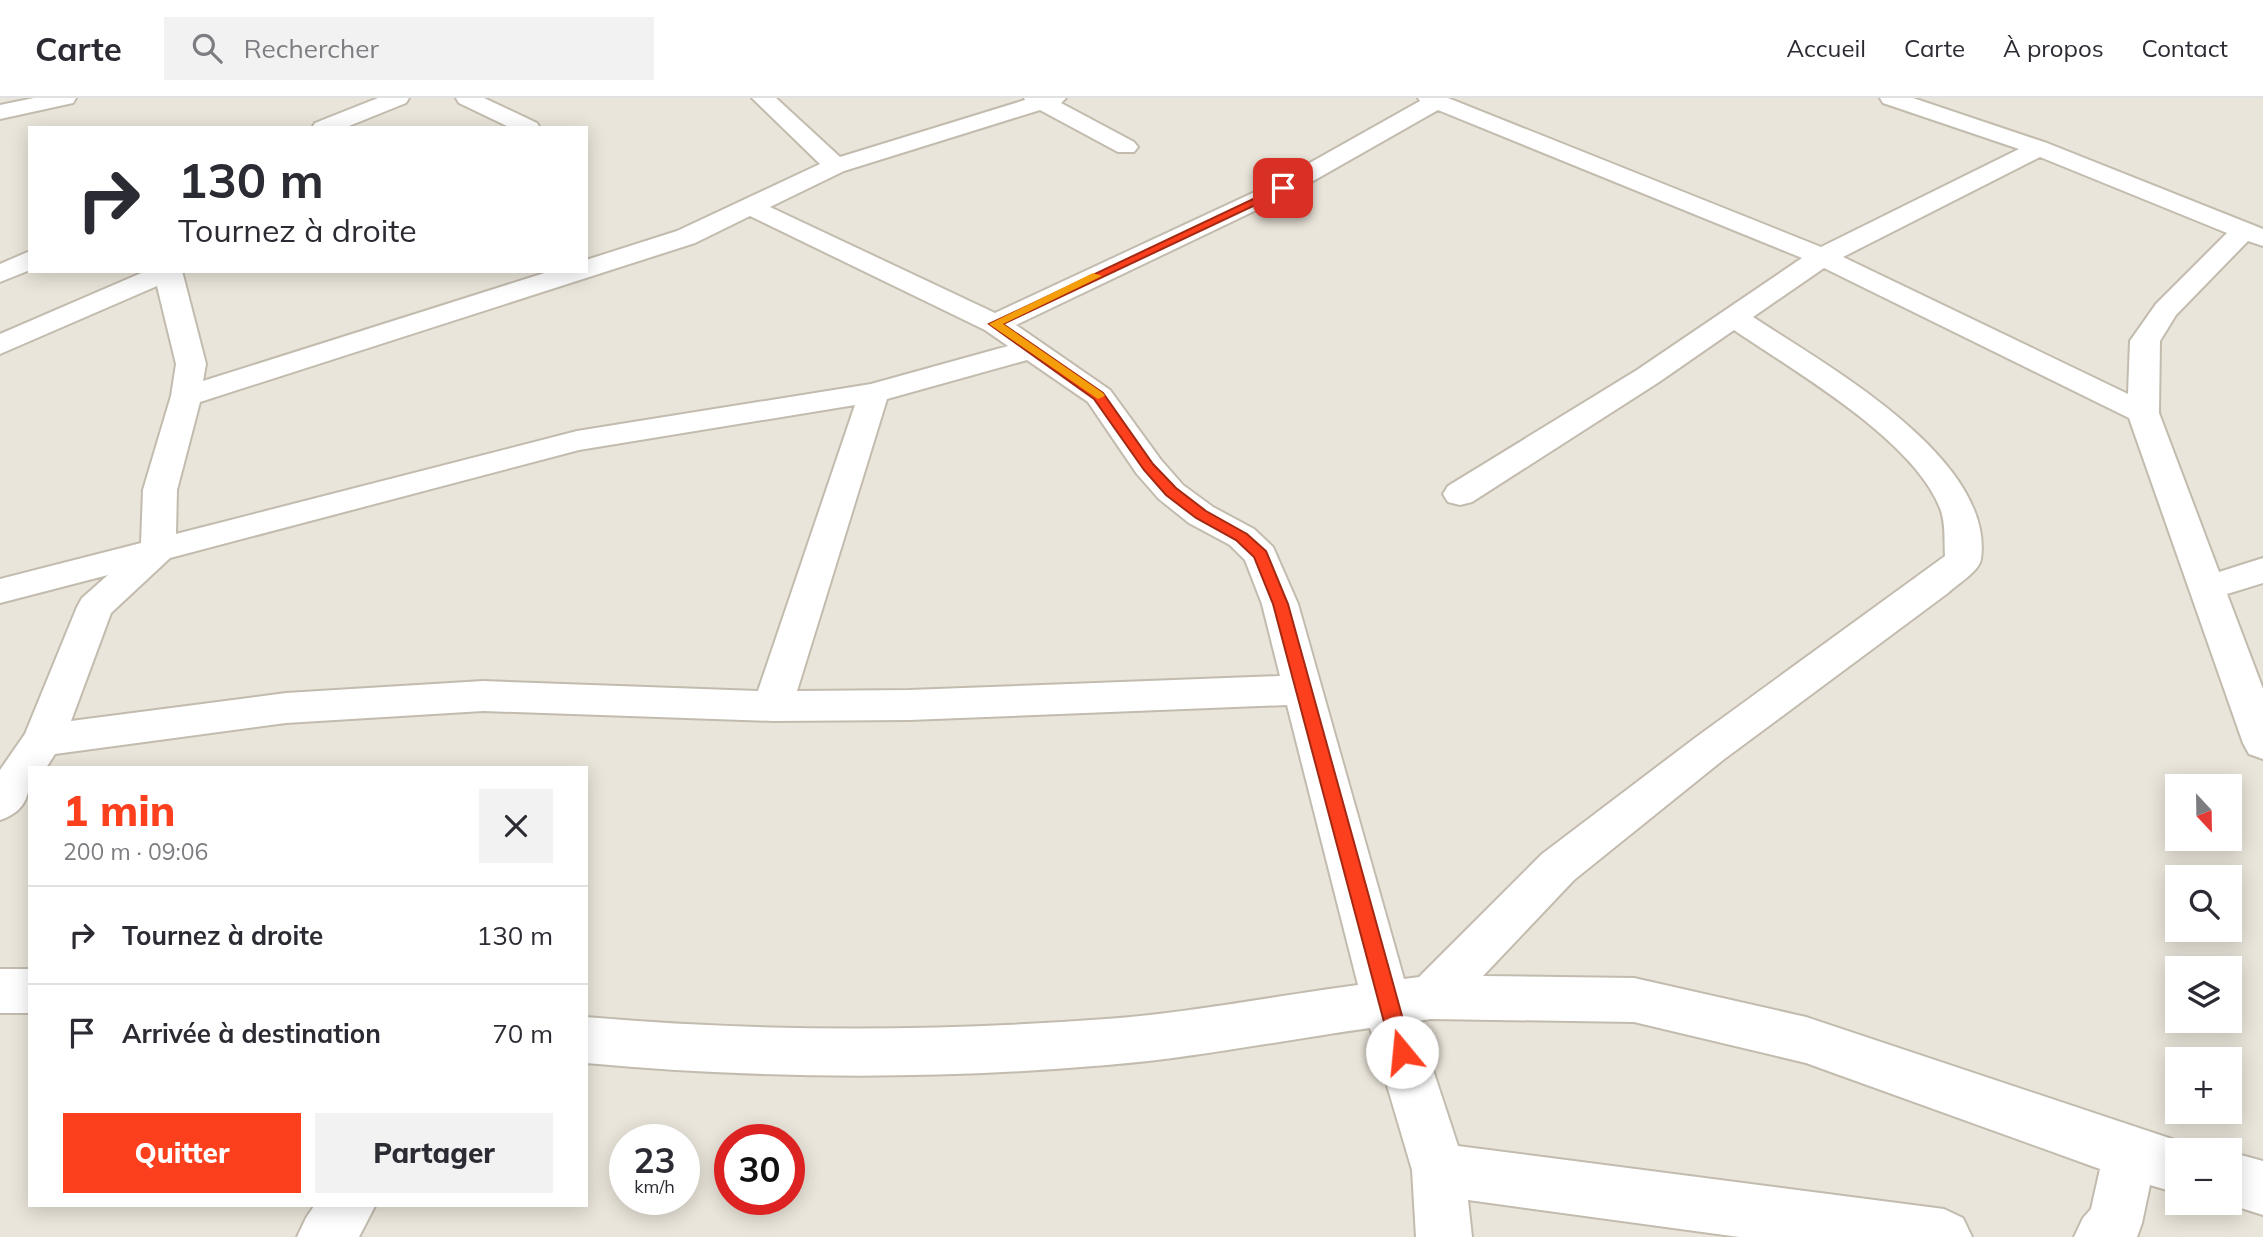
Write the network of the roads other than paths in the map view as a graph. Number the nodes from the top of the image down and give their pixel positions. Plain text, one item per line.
1 (65, 98) edge
2 (398, 98) edge
3 (764, 98) edge
4 (1891, 98) edge
5 (478, 99) edge
6 (1044, 99) edge
7 (1433, 99) edge
8 (0, 112) edge
9 (328, 126) edge
10 (525, 126) edge
11 (1126, 147) dead end
12 (2039, 148) junction
13 (836, 166) junction
14 (751, 207) junction
15 (2253, 234) edge
16 (1822, 257) junction
17 (28, 260) edge
18 (588, 268) edge
19 (166, 273) edge
20 (168, 273) edge
21 (573, 273) edge
22 (0, 274) edge
23 (1733, 317) junction
24 (995, 324) junction
25 (0, 345) edge
26 (1032, 349) junction
27 (874, 393) junction
28 (186, 396) junction
29 (2143, 413) junction
30 (1460, 494) dead end
31 (158, 550) junction
32 (2263, 570) edge
33 (2207, 589) junction
34 (0, 591) edge
35 (1303, 690) junction
36 (773, 706) junction
37 (43, 740) junction
38 (2263, 743) edge
39 (0, 803) edge
40 (0, 991) edge
41 (28, 991) edge
42 (1409, 1000) junction
43 (588, 1040) edge
44 (2154, 1159) edge
45 (1439, 1170) junction
46 (2242, 1182) edge
47 (2263, 1188) edge
48 (347, 1207) edge
49 (325, 1237) edge
50 (1444, 1237) edge
51 (1944, 1237) edge
52 (2102, 1237) edge

1 - 8 street
2 - 9 street
3 - 13 street
4 - 12 street
5 - 10 street
6 - 11 street
6 - 13 street
7 - 16 street
7 - 24 street
12 - 15 street
12 - 16 street
13 - 14 street
14 - 18 street
14 - 24 street
15 - 29 street
16 - 23 street
16 - 29 street
17 - 22 street
19 - 25 street
20 - 28 street
21 - 28 street
23 - 30 street
23 - 42 street
24 - 26 street
26 - 27 street
26 - 35 street
27 - 31 street
27 - 36 street
28 - 31 street
29 - 33 street
31 - 34 street
31 - 37 street
32 - 33 street
33 - 38 street
35 - 36 street
35 - 42 street
36 - 37 street
37 - 39 street
40 - 41 street
42 - 43 street
42 - 44 street
42 - 45 street
44 - 52 street
45 - 50 street
45 - 51 street
46 - 47 street
48 - 49 street

